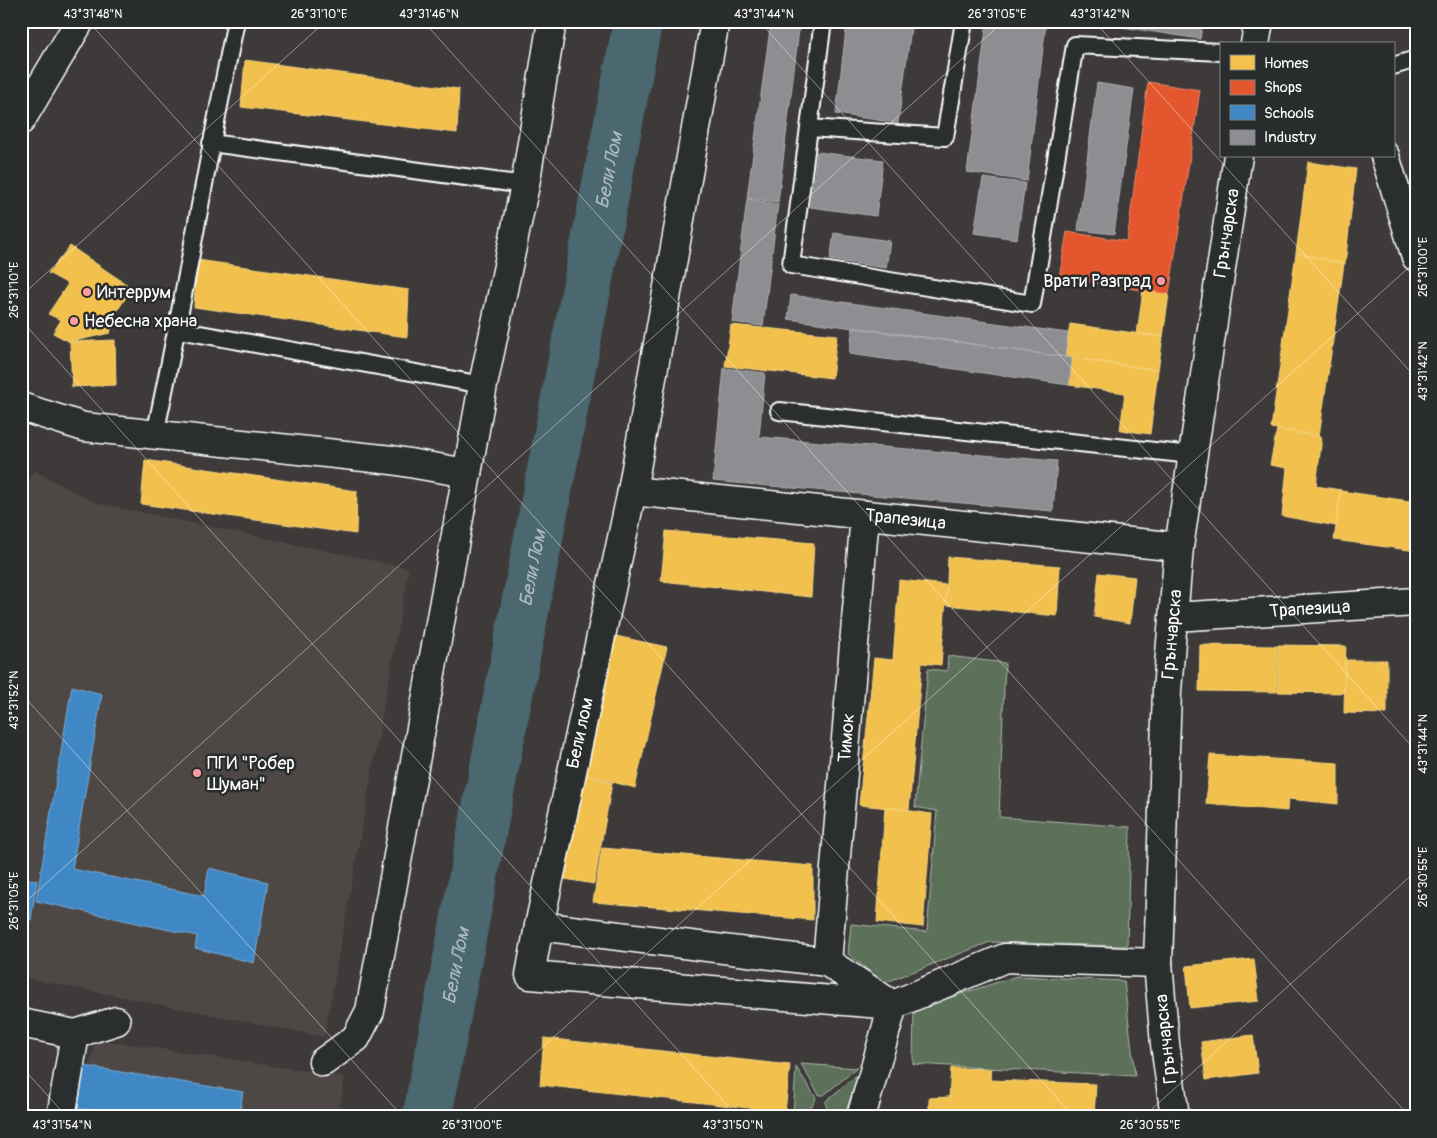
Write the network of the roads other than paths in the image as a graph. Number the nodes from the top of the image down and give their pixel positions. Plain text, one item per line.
1 (80, 21) edge
2 (236, 21) edge
3 (552, 21) edge
4 (715, 21) edge
5 (823, 21) edge
6 (964, 21) edge
7 (1259, 21) edge
8 (1255, 42) edge
9 (1220, 52) edge
10 (1416, 59) edge
11 (1394, 66) edge
12 (21, 120) edge
13 (809, 128) junction
14 (211, 143) junction
15 (1238, 158) edge
16 (1386, 158) edge
17 (525, 185) junction
18 (1416, 257) edge
19 (178, 330) junction
20 (483, 385) junction
21 (21, 407) edge
22 (778, 411) dead end
23 (155, 434) junction
24 (1192, 455) junction
25 (468, 473) junction
26 (632, 491) junction
27 (865, 515) junction
28 (1180, 547) junction
29 (1416, 602) edge
30 (1174, 617) junction
31 (538, 926) junction
32 (827, 962) junction
33 (1158, 963) junction
34 (893, 1005) junction
35 (116, 1021) dead end
36 (21, 1023) edge
37 (75, 1034) junction
38 (324, 1062) dead end
39 (61, 1117) edge
40 (861, 1117) edge
41 (1174, 1117) edge

1 - 12 street
2 - 14 lane
3 - 17 street
4 - 26 street, Бели лом
5 - 13 lane
6 - 13 lane
7 - 8 street
9 - 13 lane
10 - 11 lane
14 - 17 lane
14 - 19 lane
15 - 24 street, Грънчарска
16 - 18 street
17 - 20 street
19 - 20 lane
19 - 23 lane
20 - 25 street
21 - 23 street
22 - 24 lane
23 - 25 street
24 - 28 street, Грънчарска
25 - 38 street
26 - 27 street, Трапезица
26 - 31 street, Бели лом
27 - 28 street, Трапезица
27 - 32 street, Тимок
28 - 30 street, Грънчарска
29 - 30 street, Трапезица
30 - 33 street, Грънчарска
31 - 32 street
31 - 34 street, Бели лом
32 - 34 street
33 - 34 street
33 - 41 street, Грънчарска
34 - 40 street
35 - 37 street
36 - 37 street
37 - 39 street

